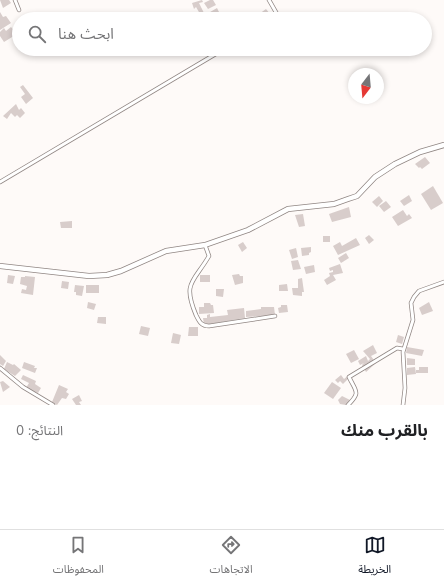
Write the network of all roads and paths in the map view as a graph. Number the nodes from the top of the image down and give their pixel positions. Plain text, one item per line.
1 (15, 0) edge
2 (269, 0) edge
3 (19, 10) dead end
4 (277, 12) edge
5 (212, 56) edge
6 (444, 145) edge
7 (0, 182) edge
8 (204, 245) junction
9 (0, 266) edge
10 (444, 282) edge
11 (275, 316) dead end
12 (403, 349) junction
13 (0, 368) edge
14 (53, 405) edge
15 (348, 405) edge
16 (404, 405) edge

1 - 3 street
2 - 4 street
5 - 7 street
6 - 8 street
8 - 9 street
8 - 11 street
10 - 12 street
12 - 15 street
12 - 16 street
13 - 14 street

